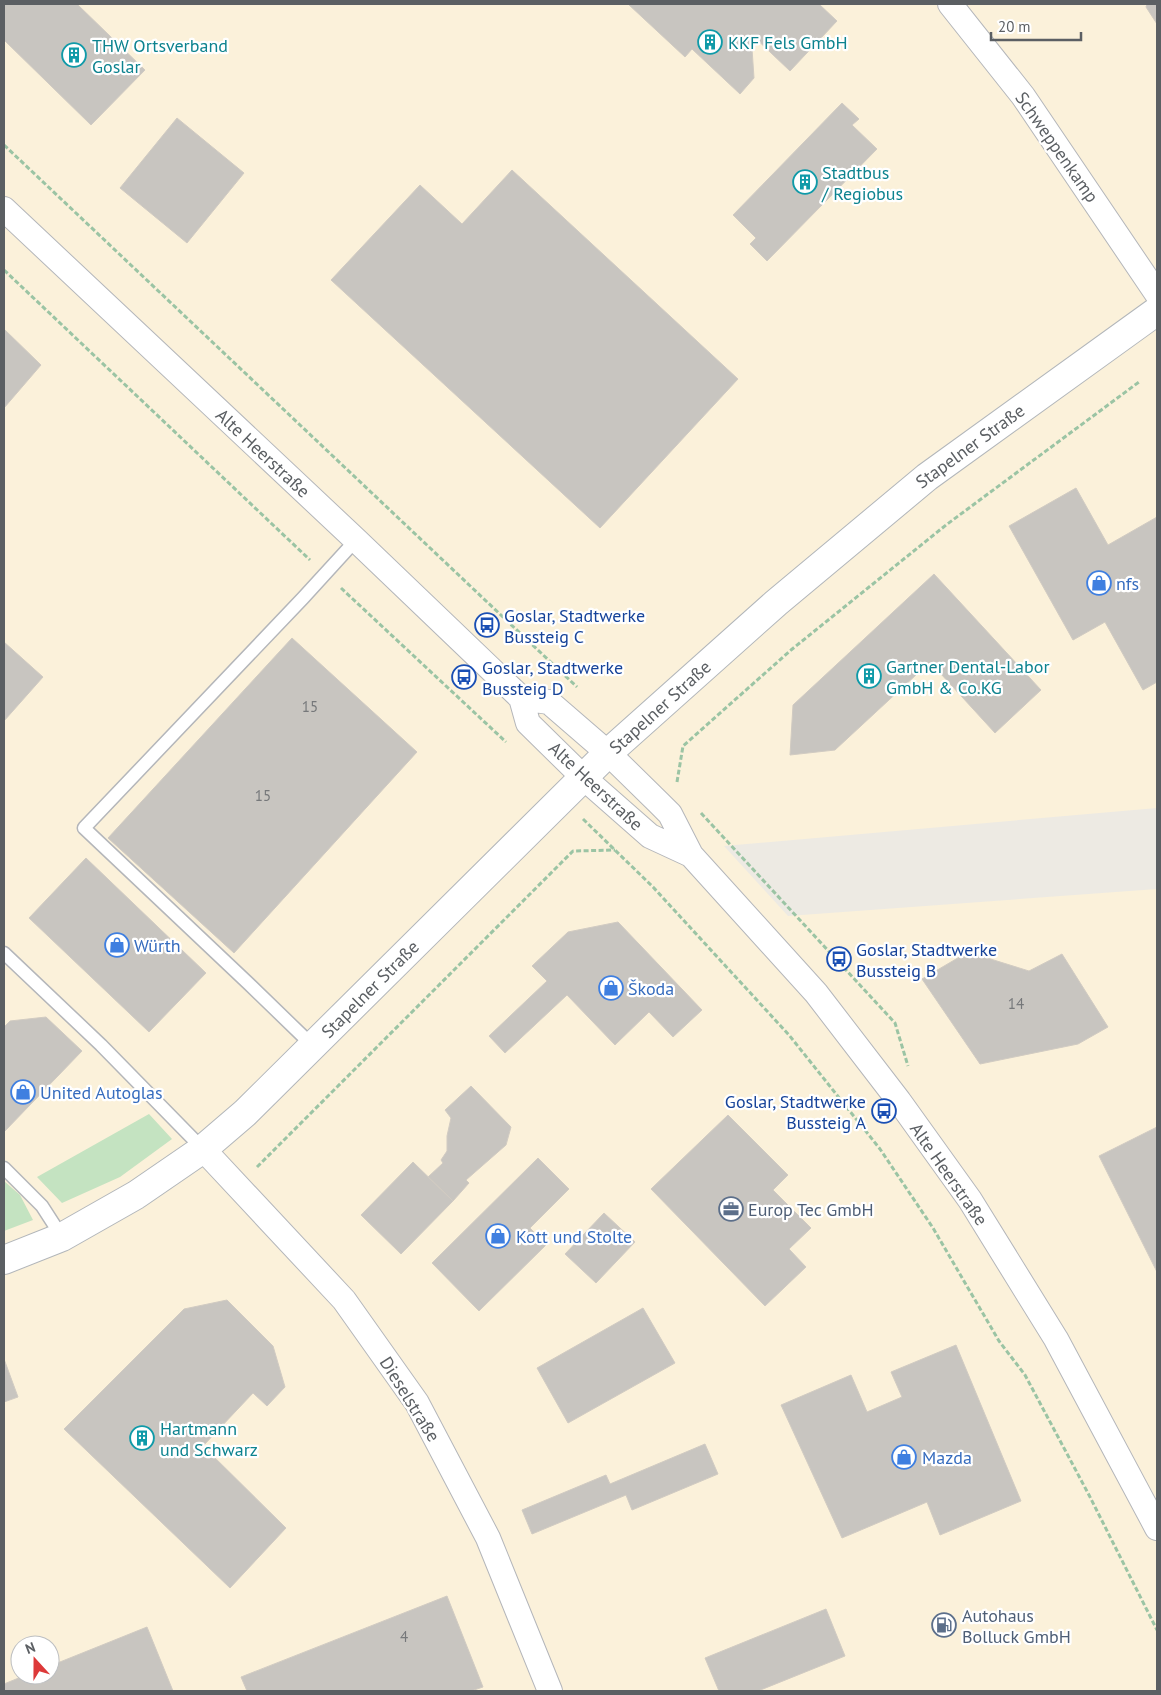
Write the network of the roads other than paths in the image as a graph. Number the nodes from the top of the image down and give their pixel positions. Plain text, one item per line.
1 (950, 4) edge
2 (4, 209) edge
3 (1157, 294) edge
4 (1157, 311) edge
5 (356, 540) junction
6 (521, 698) junction
7 (608, 753) junction
8 (584, 778) junction
9 (691, 855) junction
10 (4, 953) edge
11 (312, 1046) junction
12 (203, 1149) junction
13 (4, 1168) edge
14 (62, 1237) junction
15 (4, 1260) edge
16 (1157, 1528) edge
17 (550, 1691) edge

1 - 3 street, Schweppenkamp
2 - 5 street, Alte Heerstraße
4 - 7 street, Stapelner Straße
5 - 6 street, Alte Heerstraße
5 - 11 lane
6 - 7 street, Alte Heerstraße
6 - 8 street, Alte Heerstraße
7 - 8 street, Stapelner Straße
7 - 9 street, Alte Heerstraße
8 - 9 street, Alte Heerstraße
8 - 11 street, Stapelner Straße
9 - 16 street, Alte Heerstraße
10 - 12 lane
11 - 12 street, Stapelner Straße
12 - 14 street, Stapelner Straße
12 - 17 street, Dieselstraße
13 - 14 lane
14 - 15 street, Stapelner Straße

